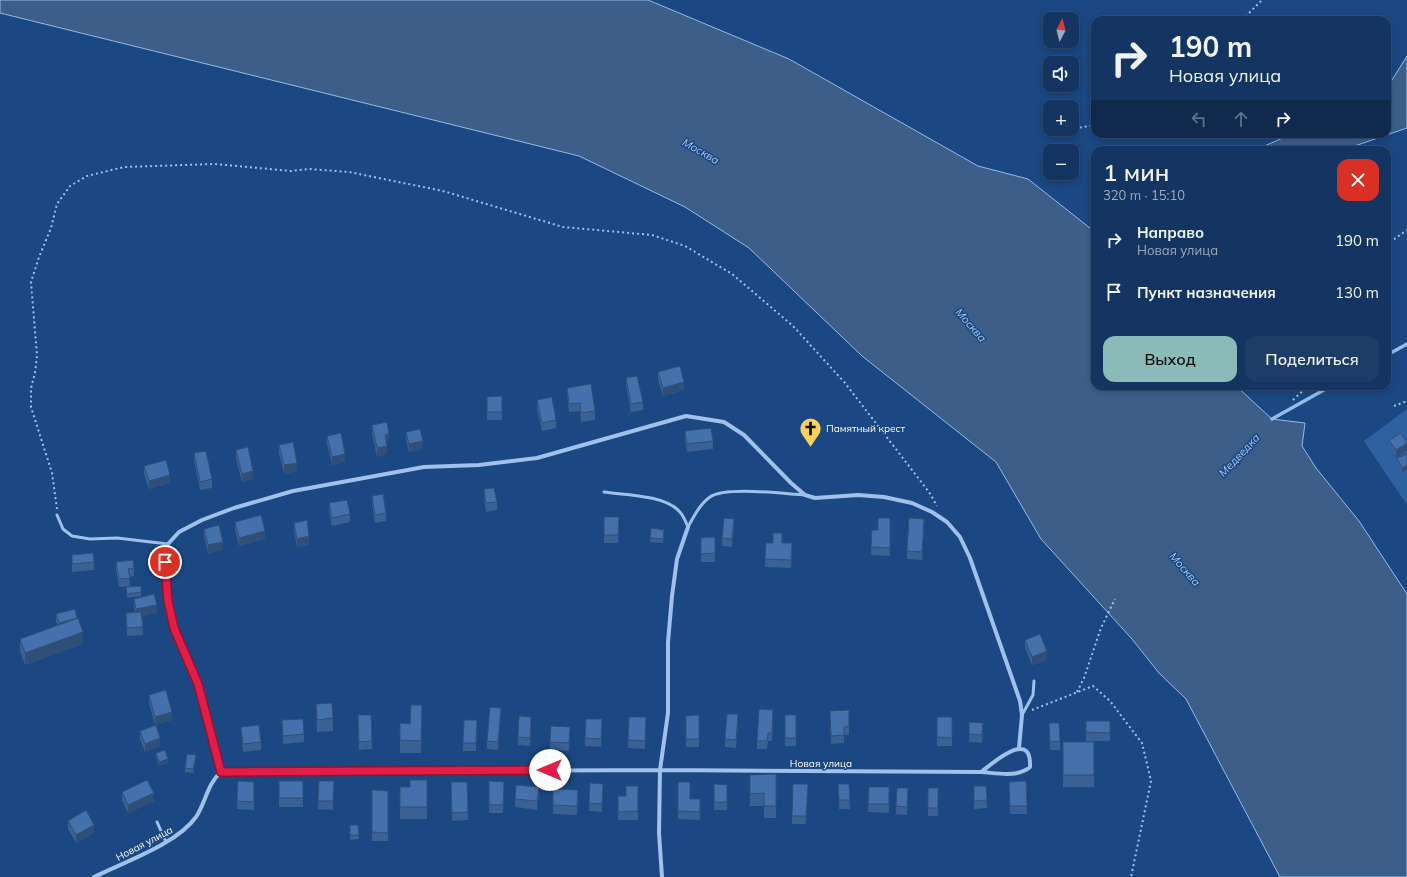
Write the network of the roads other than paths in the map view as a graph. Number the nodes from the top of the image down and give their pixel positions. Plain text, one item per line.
1 (604, 492) dead end
2 (805, 495) junction
3 (57, 515) road end
4 (688, 527) junction
5 (168, 544) junction
6 (1034, 681) dead end
7 (1022, 715) junction
8 (1019, 748) junction
9 (660, 770) junction
10 (221, 772) junction
11 (981, 772) junction
12 (157, 822) dead end
13 (166, 842) junction
14 (94, 877) edge
15 (662, 877) edge

1 - 4 lane
2 - 4 lane
2 - 5 street
2 - 7 street
3 - 5 lane
4 - 9 street
5 - 10 street
6 - 7 lane
7 - 8 street
8 - 11 street
8 - 11 street, Новая улица
9 - 10 street, Новая улица
9 - 11 street, Новая улица
9 - 15 street
10 - 13 street, Новая улица
12 - 13 lane
13 - 14 street, Новая улица

